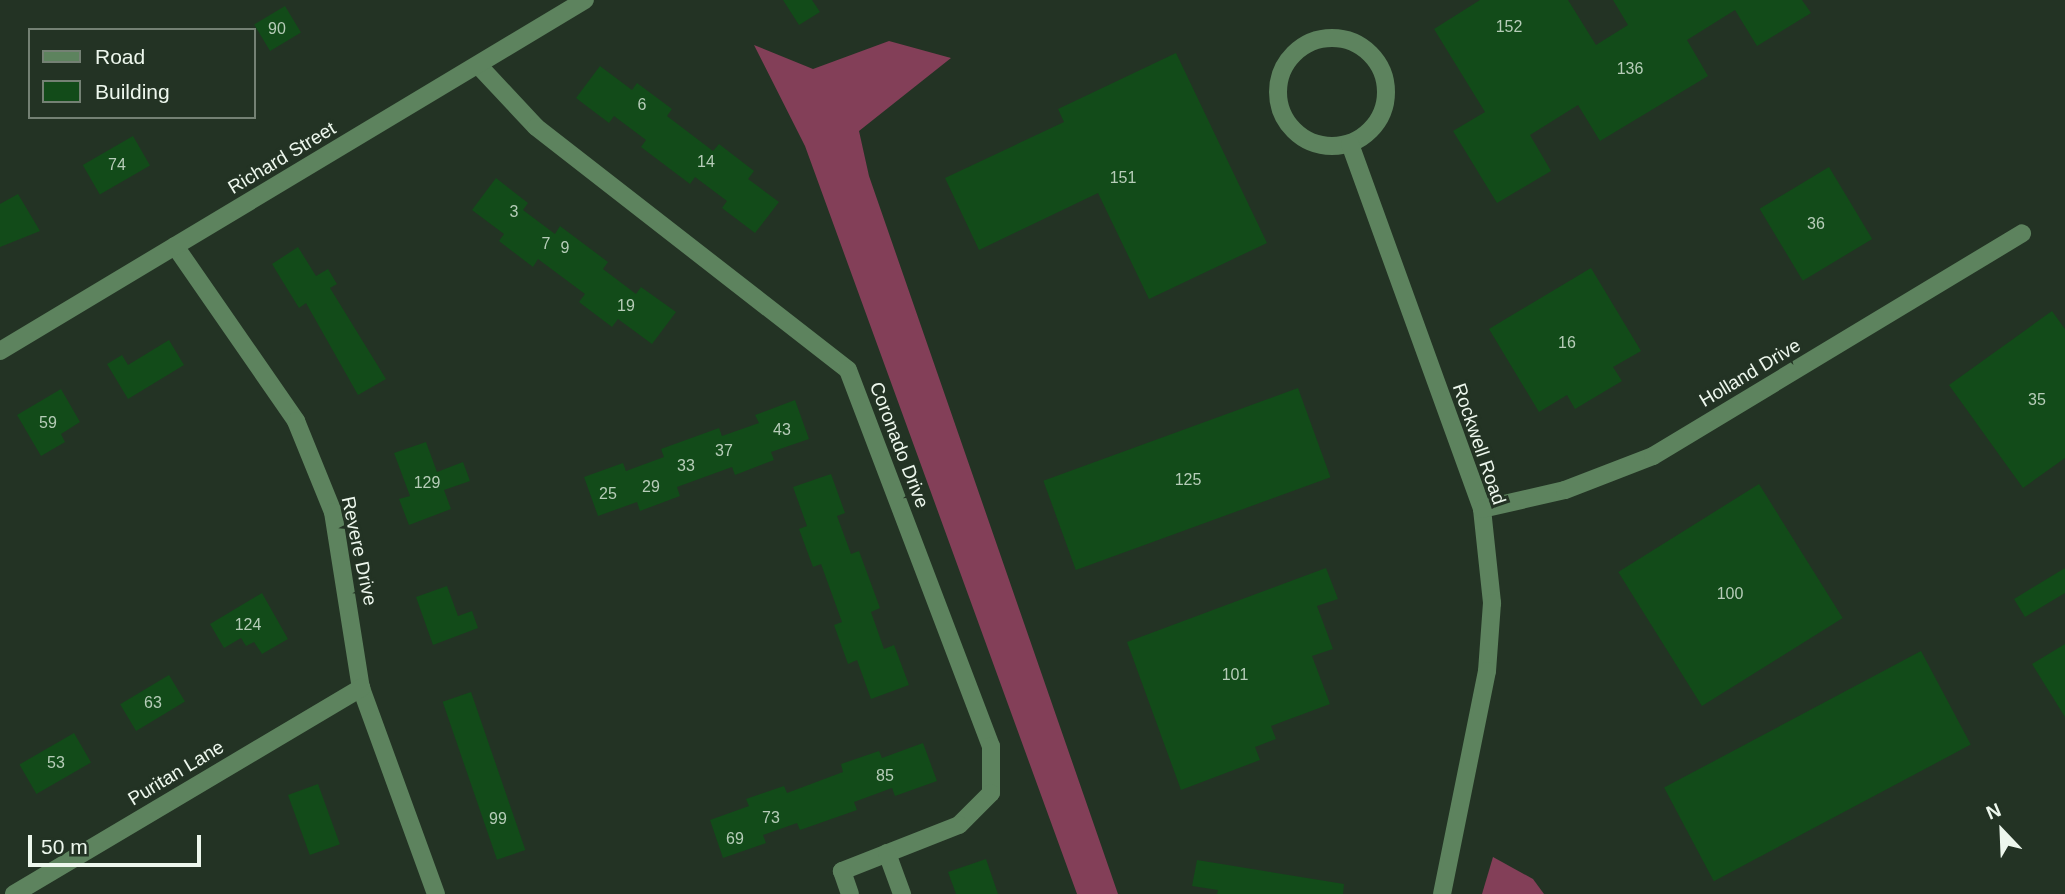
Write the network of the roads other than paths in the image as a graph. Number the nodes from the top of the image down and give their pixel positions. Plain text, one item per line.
1 (585, 0) edge
2 (479, 66) junction
3 (1350, 144) junction
4 (2022, 233) dead end
5 (175, 247) junction
6 (0, 351) edge
7 (1482, 509) junction
8 (360, 688) junction
9 (887, 853) junction
10 (14, 894) edge
11 (436, 894) edge
12 (850, 894) edge
13 (902, 894) edge
14 (1442, 894) edge

1 - 2 street, Richard Street
2 - 5 street, Richard Street
2 - 9 street, Coronado Drive
3 - 3 street
3 - 7 street, Rockwell Road
4 - 7 street, Holland Drive
5 - 6 street, Richard Street
5 - 8 street, Revere Drive
7 - 14 street, Rockwell Road
8 - 10 street, Puritan Lane
8 - 11 street, Revere Drive
9 - 12 street, Coronado Drive
9 - 13 street

